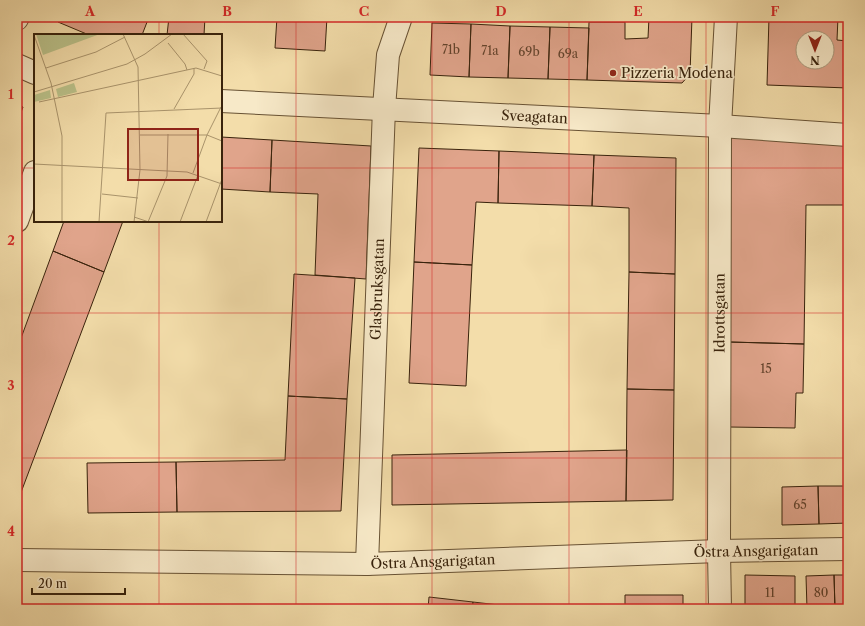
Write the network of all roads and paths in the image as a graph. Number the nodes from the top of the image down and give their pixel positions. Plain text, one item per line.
1 (401, 17) edge
2 (726, 17) edge
3 (17, 65) edge
4 (34, 73) edge
5 (222, 101) edge
6 (384, 108) junction
7 (720, 126) junction
8 (848, 134) edge
9 (34, 175) edge
10 (17, 221) edge
11 (848, 549) edge
12 (719, 551) junction
13 (17, 560) edge
14 (368, 564) junction
15 (720, 609) edge

1 - 6 street, Glasbruksgatan
2 - 7 street, Idrottsgatan
3 - 4 street
5 - 6 street, Sveagatan
6 - 7 street, Sveagatan
6 - 14 street, Glasbruksgatan
7 - 8 street, Sveagatan
7 - 12 street, Idrottsgatan
9 - 10 street
11 - 12 street, Östra Ansgarigatan
12 - 14 street, Östra Ansgarigatan
12 - 15 street, Idrottsgatan
13 - 14 street, Östra Ansgarigatan

